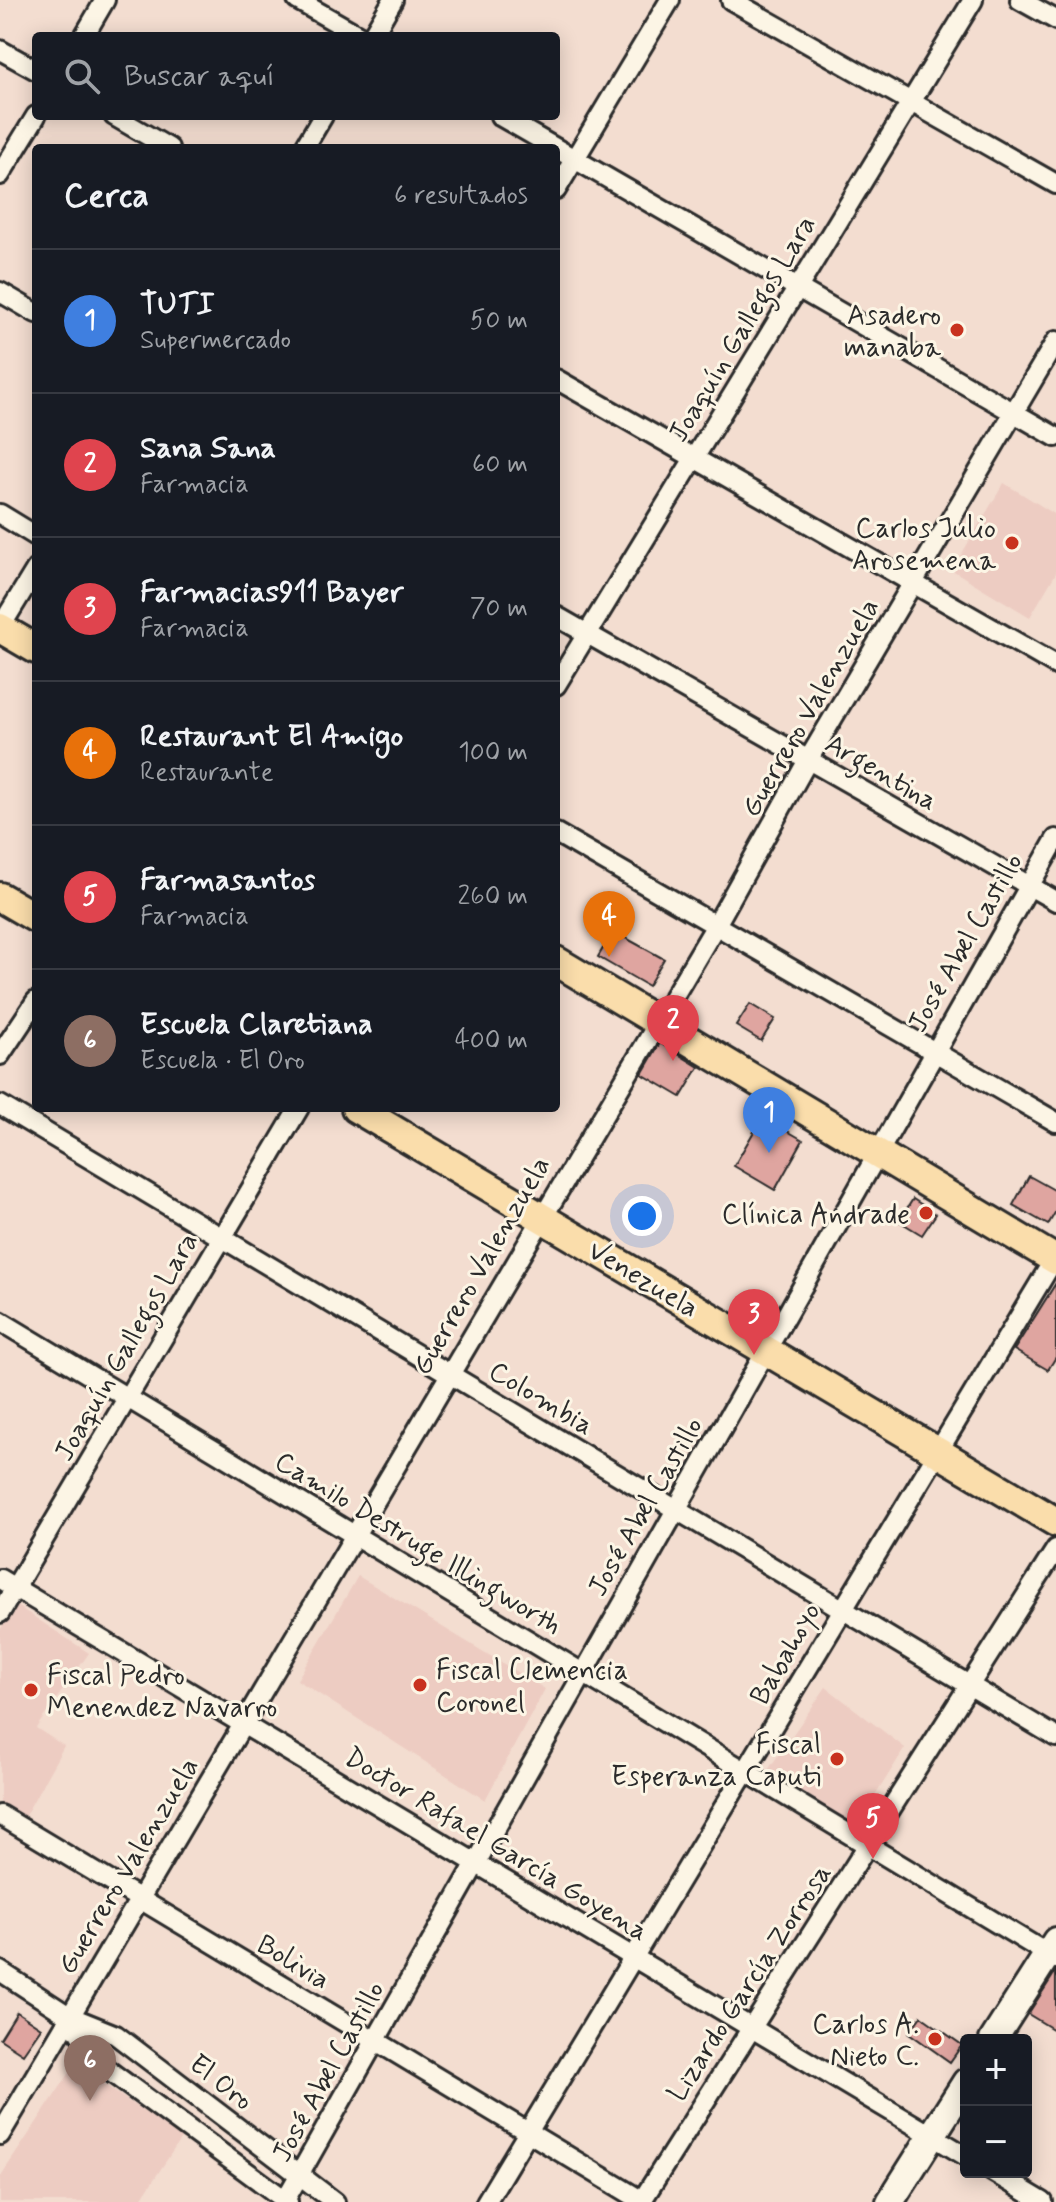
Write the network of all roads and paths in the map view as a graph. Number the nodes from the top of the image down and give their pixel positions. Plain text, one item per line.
1 (105, 0) edge
2 (297, 0) edge
3 (393, 0) edge
4 (670, 0) edge
5 (731, 0) edge
6 (973, 0) edge
7 (1020, 0) edge
8 (1056, 20) edge
9 (86, 32) edge
10 (353, 32) edge
11 (374, 32) edge
12 (0, 50) edge
13 (32, 68) edge
14 (910, 103) junction
15 (34, 120) edge
16 (121, 120) edge
17 (321, 120) edge
18 (507, 120) edge
19 (162, 144) edge
20 (306, 144) edge
21 (549, 144) edge
22 (560, 150) edge
23 (576, 159) junction
24 (0, 175) edge
25 (560, 184) edge
26 (1056, 184) edge
27 (797, 289) junction
28 (0, 292) edge
29 (32, 311) edge
30 (1056, 341) edge
31 (560, 381) edge
32 (1015, 413) junction
33 (1056, 437) edge
34 (694, 458) junction
35 (0, 514) edge
36 (32, 534) edge
37 (32, 576) edge
38 (914, 584) junction
39 (560, 618) edge
40 (0, 628) edge
41 (587, 634) junction
42 (32, 647) edge
43 (1056, 665) edge
44 (560, 678) edge
45 (808, 760) junction
46 (560, 835) edge
47 (1056, 839) edge
48 (1029, 886) junction
49 (0, 897) edge
50 (1056, 901) edge
51 (32, 916) edge
52 (716, 925) junction
53 (560, 963) edge
54 (32, 1007) edge
55 (659, 1022) junction
56 (933, 1051) junction
57 (0, 1055) edge
58 (0, 1105) edge
59 (297, 1112) edge
60 (363, 1112) edge
61 (1056, 1122) edge
62 (877, 1153) junction
63 (541, 1217) junction
64 (220, 1237) junction
65 (1055, 1258) edge
66 (0, 1321) edge
67 (765, 1350) junction
68 (448, 1374) junction
69 (128, 1398) junction
70 (938, 1452) junction
71 (674, 1507) junction
72 (1056, 1522) edge
73 (356, 1536) junction
74 (1056, 1549) edge
75 (8, 1583) edge
76 (842, 1609) junction
77 (0, 1613) edge
78 (582, 1673) junction
79 (968, 1685) junction
80 (243, 1724) junction
81 (1056, 1737) edge
82 (747, 1772) junction
83 (0, 1815) edge
84 (869, 1846) junction
85 (476, 1863) junction
86 (138, 1900) junction
87 (1053, 1951) edge
88 (636, 1958) junction
89 (0, 1971) edge
90 (69, 2016) junction
91 (752, 2028) junction
92 (997, 2034) edge
93 (375, 2042) junction
94 (960, 2091) edge
95 (531, 2134) junction
96 (0, 2135) edge
97 (932, 2135) junction
98 (960, 2152) edge
99 (300, 2176) junction
100 (1003, 2178) edge
101 (286, 2201) edge
102 (335, 2202) edge
103 (486, 2202) edge
104 (642, 2202) edge
105 (890, 2202) edge
106 (1043, 2202) edge

1 - 9 street
2 - 10 street
3 - 11 street
4 - 23 street
5 - 14 street
6 - 14 street, Joaquín Gallegos Lara
7 - 8 street
12 - 13 street
14 - 26 street
14 - 27 street, Joaquín Gallegos Lara
15 - 24 street
16 - 19 street
17 - 20 street
18 - 21 street
22 - 23 street
23 - 25 street
23 - 27 street
27 - 32 street
27 - 34 street, Joaquín Gallegos Lara
28 - 29 street
30 - 32 street, Guerrero Valenzuela
31 - 34 street
32 - 33 street
32 - 38 street, Guerrero Valenzuela
34 - 38 street
34 - 41 street, Joaquín Gallegos Lara
35 - 36 street
37 - 40 street
38 - 43 street
38 - 45 street, Guerrero Valenzuela
39 - 41 street, Argentina
40 - 42 main road
41 - 44 street, Joaquín Gallegos Lara
41 - 45 street, Argentina
45 - 48 street, Argentina
45 - 52 street, Guerrero Valenzuela
46 - 52 street
47 - 48 street, José Abel Castillo
48 - 50 street, Argentina
48 - 56 street, José Abel Castillo
49 - 51 main road
52 - 55 street, Guerrero Valenzuela
52 - 56 street
53 - 55 main road
54 - 57 street
55 - 62 main road
55 - 63 street, Guerrero Valenzuela
56 - 61 street
56 - 62 street, José Abel Castillo
58 - 64 street, Colombia
59 - 64 street, Joaquín Gallegos Lara
60 - 63 main road, Venezuela
62 - 65 main road
62 - 67 street, José Abel Castillo
63 - 67 main road, Venezuela
63 - 68 street, Guerrero Valenzuela
64 - 68 street, Colombia
64 - 69 street, Joaquín Gallegos Lara
65 - 70 street, Babahoyo
66 - 69 street, Camilo Destruge Illingworth
67 - 70 main road, Venezuela
67 - 71 street, José Abel Castillo
68 - 71 street, Colombia
68 - 73 street, Guerrero Valenzuela
69 - 73 street, Camilo Destruge Illingworth
69 - 75 street, Joaquín Gallegos Lara
70 - 72 main road, Venezuela
70 - 76 street, Babahoyo
71 - 76 street, Colombia
71 - 78 street, José Abel Castillo
73 - 78 street, Camilo Destruge Illingworth
73 - 80 street, Guerrero Valenzuela
74 - 79 street, Lizardo García Zorrosa
75 - 77 street, Joaquín Gallegos Lara
75 - 80 street, Doctor Rafael García Goyena
76 - 79 street, Colombia
76 - 82 street, Babahoyo
78 - 82 street, Camilo Destruge Illingworth
78 - 85 street, José Abel Castillo
79 - 81 street, Colombia
79 - 84 street, Lizardo García Zorrosa
80 - 85 street, Doctor Rafael García Goyena
80 - 86 street, Guerrero Valenzuela
82 - 84 street, Camilo Destruge Illingworth
82 - 88 street, Babahoyo
83 - 86 street, Bolivia
84 - 87 street, Camilo Destruge Illingworth
84 - 91 street, Lizardo García Zorrosa
85 - 88 street, Doctor Rafael García Goyena
85 - 93 street, José Abel Castillo
86 - 90 street, Guerrero Valenzuela
86 - 93 street, Bolivia
87 - 92 main road
88 - 91 street, Doctor Rafael García Goyena
88 - 95 street, Babahoyo
89 - 90 street, El Oro
90 - 96 street, Guerrero Valenzuela
90 - 99 street, El Oro
90 - 101 street, El Oro
91 - 97 street, Doctor Rafael García Goyena
91 - 104 street, Lizardo García Zorrosa
93 - 95 street, Bolivia
93 - 99 street, José Abel Castillo
94 - 97 main road
95 - 103 street, Babahoyo
95 - 104 street, Bolivia
97 - 98 street, Doctor Rafael García Goyena
97 - 105 main road
99 - 101 street, José Abel Castillo
99 - 102 street, El Oro
100 - 106 street

